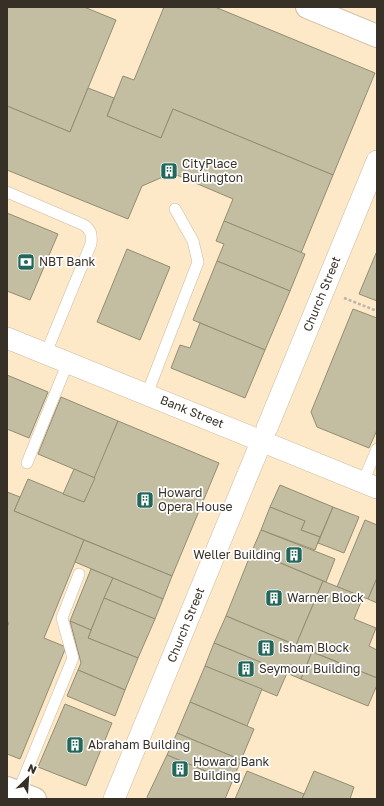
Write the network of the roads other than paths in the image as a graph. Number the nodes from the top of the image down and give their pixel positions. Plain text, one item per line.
1 (307, 7) edge
2 (377, 36) edge
3 (377, 160) edge
4 (7, 192) edge
5 (175, 209) dead end
6 (7, 338) edge
7 (46, 354) junction
8 (68, 362) junction
9 (147, 394) junction
10 (267, 428) dead end
11 (377, 449) edge
12 (257, 452) dead end
13 (27, 463) dead end
14 (370, 485) edge
15 (79, 574) dead end
16 (20, 793) edge
17 (114, 799) edge

1 - 2 street
3 - 10 street, Church Street
4 - 7 lane
5 - 9 lane
6 - 7 street, Bank Street
7 - 8 street, Bank Street
8 - 9 street, Bank Street
8 - 13 lane
9 - 14 street, Bank Street
11 - 14 lane
12 - 17 street, Church Street
15 - 16 lane

